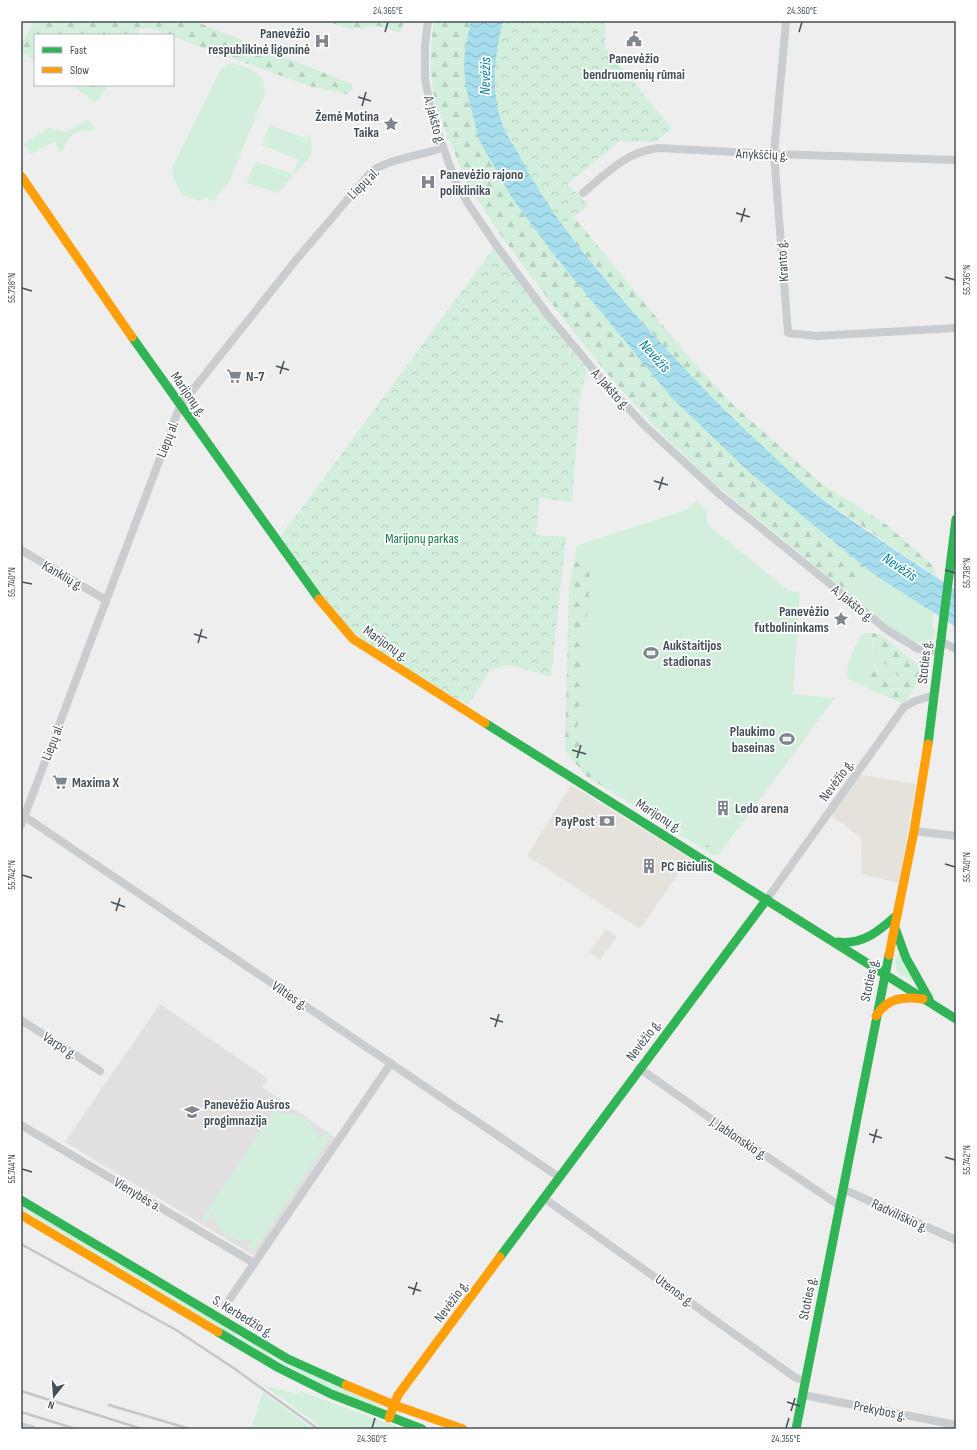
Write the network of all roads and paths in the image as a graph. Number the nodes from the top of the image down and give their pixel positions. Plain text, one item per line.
1 (428, 21) edge
2 (786, 21) edge
3 (442, 148) junction
4 (774, 154) junction
5 (956, 160) edge
6 (21, 176) edge
7 (583, 193) dead end
8 (956, 328) edge
9 (180, 406) junction
10 (956, 519) edge
11 (956, 534) edge
12 (21, 550) edge
13 (106, 600) junction
14 (940, 641) junction
15 (956, 649) edge
16 (939, 652) junction
17 (934, 695) junction
18 (23, 815) edge
19 (21, 825) edge
20 (914, 831) junction
21 (956, 836) edge
22 (767, 899) junction
23 (897, 915) junction
24 (895, 926) junction
25 (834, 941) junction
26 (884, 974) junction
27 (929, 1001) junction
28 (876, 1017) junction
29 (956, 1019) edge
30 (21, 1020) edge
31 (391, 1063) junction
32 (639, 1068) junction
33 (100, 1071) dead end
34 (21, 1125) edge
35 (559, 1177) junction
36 (843, 1189) junction
37 (544, 1198) junction
38 (21, 1200) edge
39 (840, 1206) junction
40 (21, 1215) edge
41 (956, 1240) edge
42 (254, 1263) junction
43 (225, 1306) dead end
44 (806, 1381) junction
45 (803, 1395) junction
46 (394, 1405) junction
47 (390, 1418) junction
48 (956, 1425) edge
49 (21, 1426) edge
50 (32, 1429) edge
51 (422, 1429) edge
52 (463, 1429) edge
53 (796, 1429) edge

1 - 3 street, A. Jakšto g.
2 - 4 street, Kranto g.
3 - 9 street, Liepų al.
3 - 16 street, A. Jakšto g.
4 - 5 street, Anykščių g.
4 - 7 street, Anykščių g.
4 - 8 street, Kranto g.
6 - 9 main road, Marijonų g.
9 - 13 street, Liepų al.
9 - 22 main road, Marijonų g.
10 - 11 main road, Stoties g.
11 - 14 main road, Stoties g.
12 - 13 street, Kanklių g.
13 - 18 street, Liepų al.
14 - 15 street
14 - 16 main road, Stoties g.
16 - 17 main road, Stoties g.
17 - 20 main road, Stoties g.
17 - 22 street, Nevėžio g.
18 - 19 street, Liepų al.
18 - 31 street, Vilties g.
20 - 21 street
20 - 23 main road, Stoties g.
22 - 25 main road, Marijonų g.
22 - 32 main road, Nevėžio g.
23 - 24 main road, Stoties g.
23 - 25 main road
24 - 26 main road, Stoties g.
24 - 27 main road
25 - 26 main road, Marijonų g.
26 - 27 main road, Marijonų g.
26 - 28 main road, Stoties g.
27 - 28 main road
27 - 29 main road, Marijonų g.
28 - 36 main road, Stoties g.
30 - 33 street, Varpo g.
31 - 35 street, Vilties g.
31 - 42 street
32 - 35 main road, Nevėžio g.
32 - 39 street, J. Jablonskio g.
34 - 42 street, Vienybės a.
35 - 37 main road, Nevėžio g.
36 - 39 main road, Stoties g.
36 - 41 street, Radviliškio g.
37 - 44 street, Utenos g.
37 - 46 main road, Nevėžio g.
38 - 46 main road, S. Kerbedžio g.
39 - 44 main road, Stoties g.
40 - 47 main road, S. Kerbedžio g.
42 - 43 street
44 - 45 main road, Stoties g.
45 - 48 street, Prekybos g.
45 - 53 main road, Stoties g.
46 - 47 main road, Nevėžio g.
46 - 52 main road, S. Kerbedžio g.
47 - 51 main road, S. Kerbedžio g.
49 - 50 street

